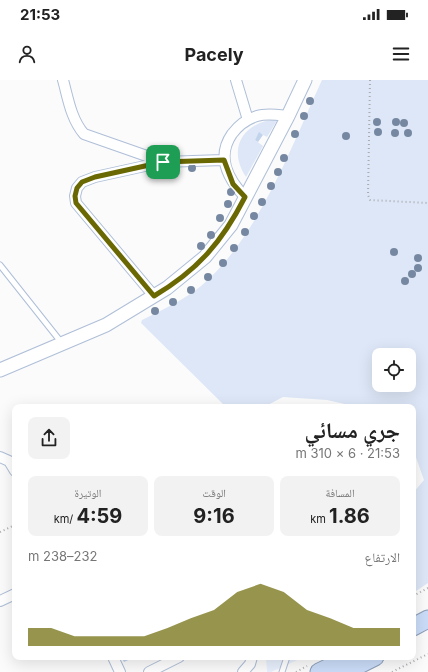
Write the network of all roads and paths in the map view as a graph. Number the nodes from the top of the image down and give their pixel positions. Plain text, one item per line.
1 (63, 80) edge
2 (236, 80) edge
3 (370, 80) edge
4 (306, 82) edge
5 (288, 116) junction
6 (248, 120) junction
7 (224, 160) junction
8 (163, 162) junction
9 (245, 197) junction
10 (428, 203) edge
11 (0, 265) edge
12 (154, 296) junction
13 (61, 342) junction
14 (0, 370) edge
15 (0, 457) edge
16 (12, 466) edge
17 (12, 526) edge
18 (0, 532) edge
19 (428, 588) edge
20 (416, 594) edge
21 (12, 595) edge
22 (0, 601) edge
23 (428, 619) edge
24 (416, 625) edge
25 (428, 631) edge
26 (416, 637) edge
27 (428, 654) edge
28 (114, 660) edge
29 (173, 660) edge
30 (286, 660) edge
31 (344, 660) edge
32 (369, 660) edge
33 (252, 664) edge
34 (120, 672) edge
35 (149, 672) edge
36 (243, 672) edge
37 (282, 672) edge
38 (319, 672) edge
39 (345, 672) edge
40 (392, 672) edge

1 - 8 street
2 - 6 street
3 - 10 path
4 - 5 street
5 - 6 street
5 - 9 street
6 - 7 street
7 - 8 street
7 - 9 street
8 - 12 street
9 - 12 street
11 - 13 lane
12 - 13 street
13 - 14 street
15 - 16 street
17 - 18 path
19 - 20 path
21 - 22 street
23 - 24 highway
25 - 26 highway
27 - 40 path
28 - 34 street
29 - 35 street
30 - 37 lane
31 - 38 highway
32 - 39 highway
33 - 36 street

